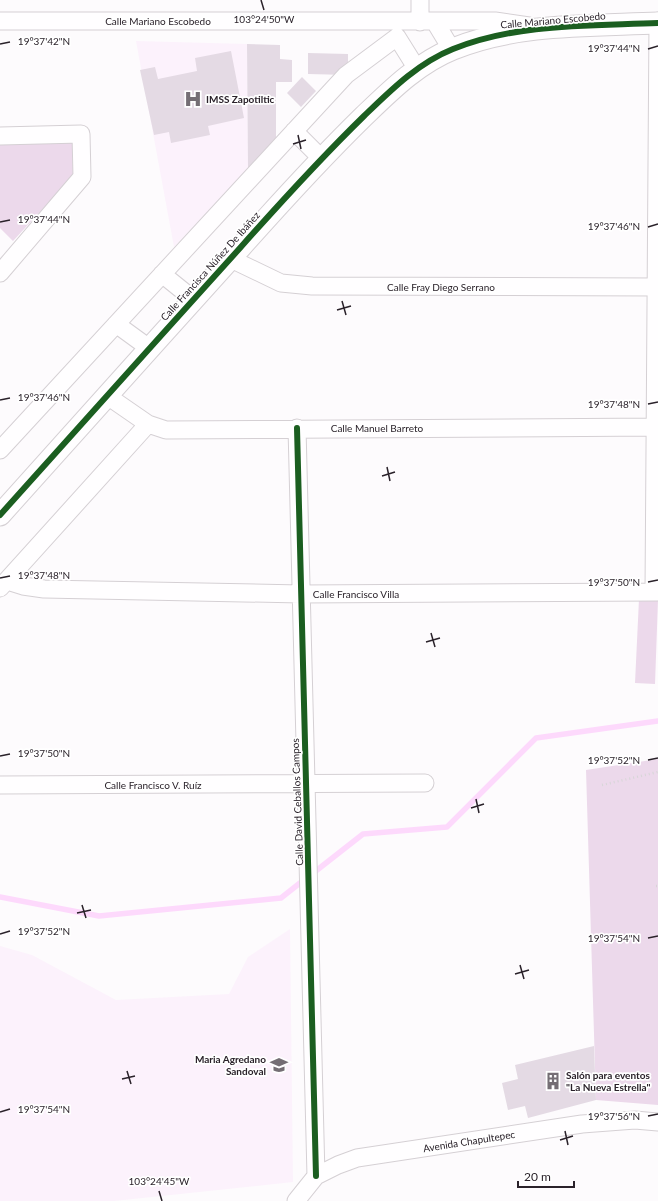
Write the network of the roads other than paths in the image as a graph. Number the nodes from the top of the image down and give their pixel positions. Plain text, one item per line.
1 (420, 0) edge
2 (0, 21) edge
3 (428, 22) junction
4 (658, 22) edge
5 (397, 29) junction
6 (546, 29) junction
7 (452, 50) junction
8 (417, 68) junction
9 (657, 130) edge
10 (294, 131) junction
11 (0, 136) edge
12 (321, 158) junction
13 (231, 258) junction
14 (3, 264) edge
15 (162, 274) junction
16 (657, 287) edge
17 (193, 299) junction
18 (116, 324) junction
19 (149, 348) junction
20 (106, 395) junction
21 (148, 424) junction
22 (657, 427) edge
23 (297, 428) junction
24 (0, 450) edge
25 (0, 515) edge
26 (3, 585) edge
27 (656, 592) edge
28 (301, 594) junction
29 (425, 783) dead end
30 (307, 784) junction
31 (0, 785) edge
32 (658, 1122) edge
33 (316, 1176) junction
34 (296, 1201) edge

1 - 3 street
2 - 5 street, Calle Mariano Escobedo
3 - 5 street, Calle Mariano Escobedo
3 - 6 street, Calle Mariano Escobedo
3 - 7 street
4 - 6 street, Calle Mariano Escobedo
4 - 9 street
5 - 8 street
5 - 10 street
6 - 7 street, Calle Mariano Escobedo
7 - 8 street, Calle Francisca Núñez De Ibáñez
8 - 12 street, Calle Francisca Núñez De Ibáñez
9 - 16 street
10 - 12 street
10 - 15 street
11 - 14 street
12 - 13 street, Calle Francisca Núñez De Ibáñez
13 - 16 street, Calle Fray Diego Serrano
13 - 17 street, Calle Francisca Núñez De Ibáñez
15 - 17 street
15 - 18 street
16 - 22 street
17 - 19 street, Calle Francisca Núñez De Ibáñez
18 - 19 street
18 - 24 street
19 - 20 street, Calle Francisca Núñez De Ibáñez
20 - 21 street, Calle Manuel Barreto
20 - 25 street, Calle Francisca Núñez De Ibáñez
21 - 23 street, Calle Manuel Barreto
21 - 26 street
22 - 23 street, Calle Manuel Barreto
22 - 27 street
23 - 28 street, Calle David Ceballos Campos
26 - 28 street, Calle Francisco Villa
27 - 28 street, Calle Francisco Villa
28 - 30 street, Calle David Ceballos Campos
29 - 30 street, Calle Francisco V. Ruíz
30 - 31 street, Calle Francisco V. Ruíz
30 - 33 street, Calle David Ceballos Campos
32 - 33 street, Avenida Chapultepec
33 - 34 street, Avenida Chapultepec

